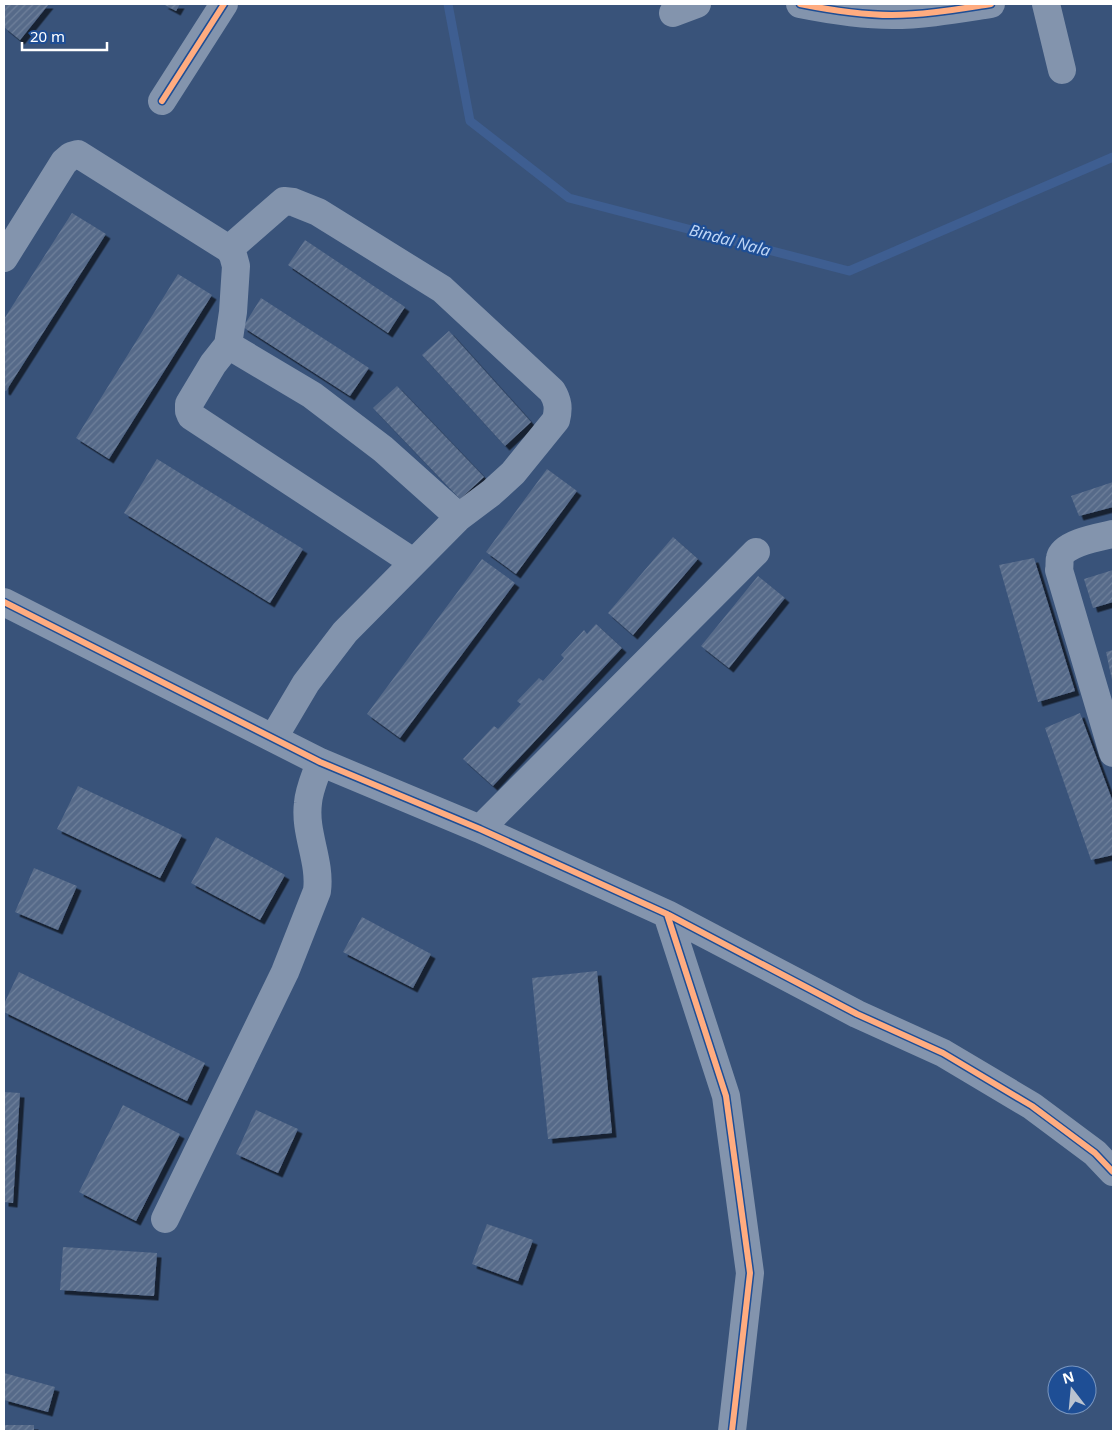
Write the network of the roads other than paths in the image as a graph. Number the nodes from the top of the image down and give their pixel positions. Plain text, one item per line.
1 (224, 4) edge
2 (800, 4) edge
3 (991, 4) edge
4 (1046, 4) edge
5 (927, 8) edge
6 (1062, 70) dead end
7 (162, 101) dead end
8 (228, 249) junction
9 (4, 258) edge
10 (228, 345) junction
11 (459, 516) junction
12 (1113, 534) edge
13 (756, 552) dead end
14 (413, 562) junction
15 (4, 602) edge
16 (274, 737) junction
17 (1113, 753) edge
18 (320, 762) junction
19 (480, 829) junction
20 (667, 914) junction
21 (1113, 1172) edge
22 (165, 1219) dead end
23 (732, 1431) edge

1 - 7 street
2 - 5 street
3 - 5 street
4 - 6 street
8 - 9 street
8 - 10 street
8 - 11 street
10 - 11 street
10 - 14 street
11 - 14 street
12 - 17 street
13 - 19 street
14 - 16 street
15 - 16 street
16 - 18 street
18 - 19 street
18 - 22 street
19 - 20 street
20 - 21 street
20 - 23 street

